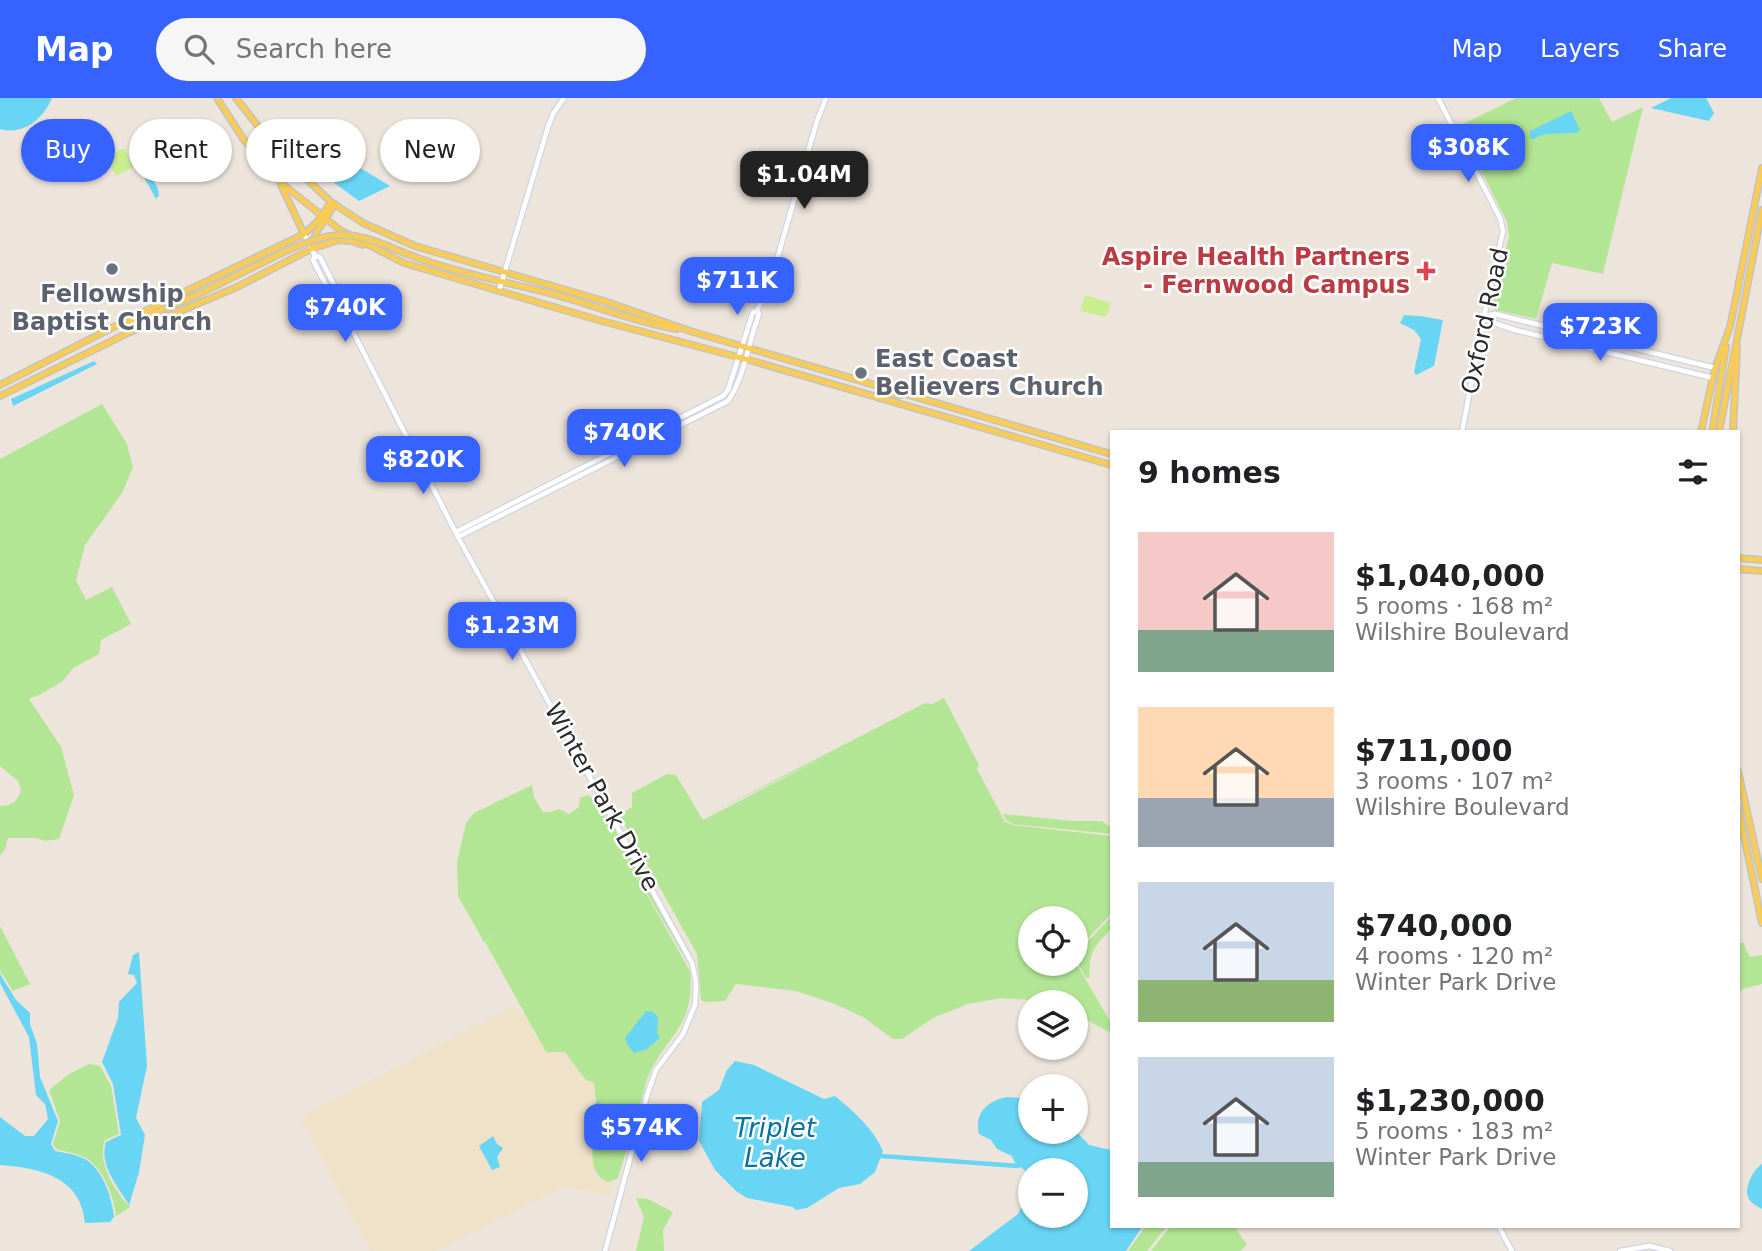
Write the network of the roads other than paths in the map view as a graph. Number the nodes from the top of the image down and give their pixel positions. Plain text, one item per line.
1 (217, 98) edge
2 (236, 98) edge
3 (564, 98) edge
4 (826, 98) edge
5 (1438, 98) edge
6 (252, 119) edge
7 (246, 140) edge
8 (1762, 168) edge
9 (280, 182) joint
10 (310, 182) edge
11 (333, 203) junction
12 (1762, 210) edge
13 (323, 217) junction
14 (304, 234) junction
15 (311, 249) junction
16 (375, 250) junction
17 (505, 273) junction
18 (502, 282) junction
19 (499, 292) junction
20 (1484, 316) junction
21 (1538, 324) junction
22 (690, 331) junction
23 (1727, 333) junction
24 (1536, 334) junction
25 (1736, 341) junction
26 (1625, 345) junction
27 (79, 346) junction
28 (745, 347) junction
29 (1644, 350) junction
30 (1623, 356) junction
31 (1668, 356) junction
32 (742, 358) junction
33 (1641, 361) junction
34 (1666, 367) junction
35 (1716, 368) junction
36 (1713, 379) junction
37 (0, 385) edge
38 (880, 387) junction
39 (731, 391) junction
40 (857, 391) junction
41 (0, 396) edge
42 (911, 396) junction
43 (880, 398) junction
44 (1462, 430) edge
45 (1701, 430) edge
46 (1712, 430) edge
47 (1719, 430) edge
48 (1733, 430) edge
49 (1071, 442) junction
50 (1091, 448) junction
51 (1057, 450) junction
52 (1073, 454) junction
53 (1110, 454) edge
54 (1110, 465) edge
55 (582, 468) junction
56 (586, 474) junction
57 (506, 507) junction
58 (509, 513) junction
59 (457, 535) junction
60 (1740, 558) edge
61 (1762, 560) edge
62 (1740, 569) edge
63 (1762, 571) edge
64 (1740, 780) edge
65 (1740, 816) edge
66 (1753, 878) junction
67 (1762, 879) edge
68 (1762, 893) edge
69 (1762, 923) edge
70 (1500, 1228) edge
71 (605, 1251) edge
72 (1512, 1251) edge
73 (1620, 1251) edge
74 (1670, 1251) edge

1 - 7 main road
2 - 6 main road
3 - 17 street
4 - 28 street
5 - 20 street, Oxford Road
8 - 23 main road
9 - 13 main road
9 - 14 main road, Winter Park Drive
10 - 11 main road
11 - 13 main road
11 - 17 main road
12 - 25 main road
13 - 14 main road
13 - 15 main road
13 - 16 main road
14 - 15 street, Winter Park Drive
14 - 27 main road
15 - 16 main road
15 - 41 main road
15 - 59 street, Winter Park Drive
16 - 19 main road
17 - 18 street
17 - 22 main road
18 - 19 street
18 - 22 main road
18 - 27 main road, bridge
19 - 32 main road
20 - 21 street
20 - 24 street
20 - 44 street, Oxford Road
21 - 24 street
21 - 26 street
22 - 28 main road
23 - 35 main road
23 - 46 main road
24 - 30 street
25 - 47 main road
25 - 48 main road
26 - 29 street
26 - 30 street
27 - 37 main road
28 - 32 street
28 - 38 main road
29 - 31 street
29 - 33 street
30 - 33 street
31 - 34 street
31 - 35 street
32 - 39 street
32 - 40 main road
33 - 34 street
34 - 36 street
35 - 36 main road
36 - 45 main road
38 - 40 main road
38 - 42 main road
39 - 55 street
39 - 56 street
40 - 43 main road
42 - 43 main road
42 - 49 main road
43 - 51 main road
49 - 50 main road
49 - 51 main road
50 - 52 main road
50 - 53 main road
51 - 52 main road
52 - 54 main road
55 - 56 street
55 - 57 street
56 - 58 street
57 - 58 street
57 - 59 street
58 - 59 street
59 - 71 street, Winter Park Drive
60 - 61 main road
62 - 63 main road
64 - 67 main road
65 - 66 main road
66 - 68 main road
66 - 69 main road
70 - 72 street
73 - 74 street

